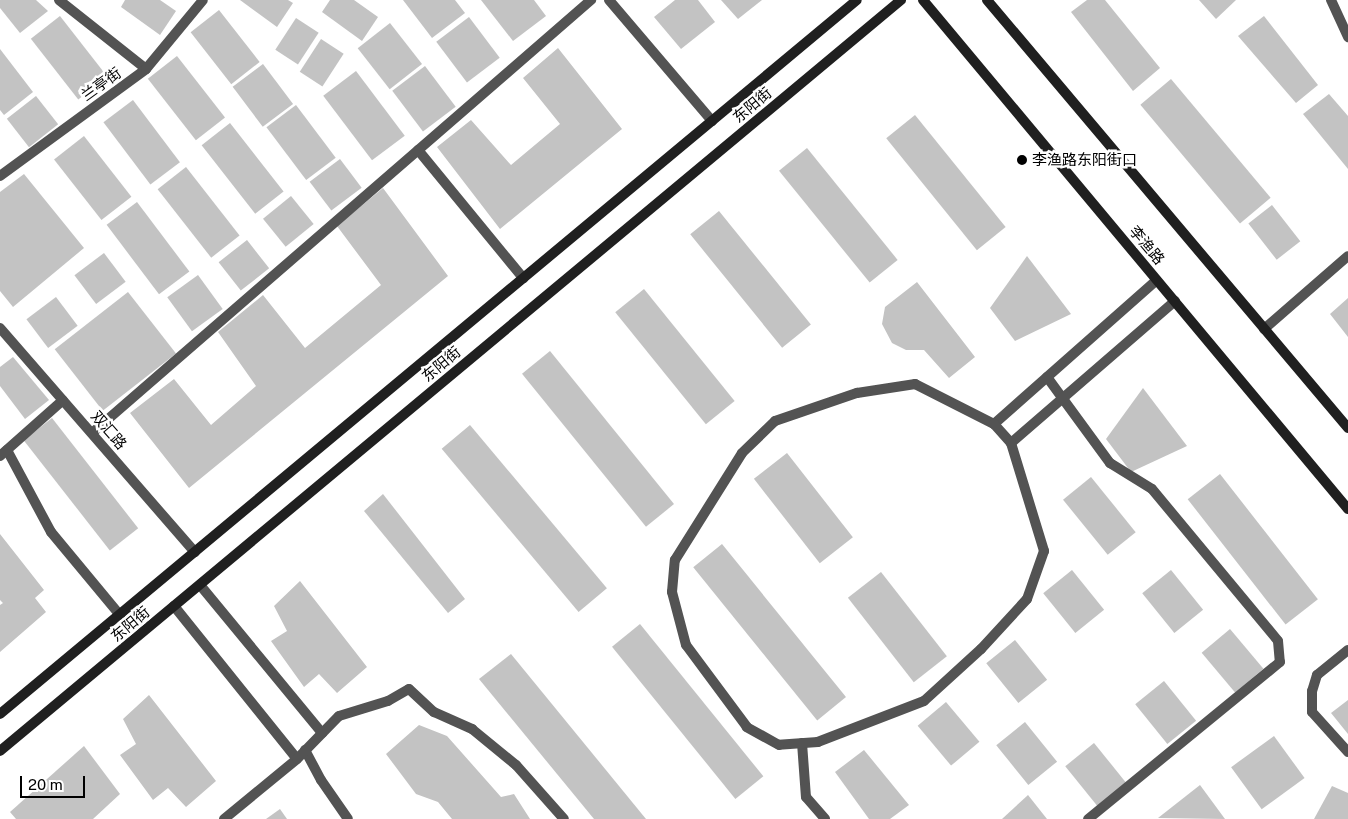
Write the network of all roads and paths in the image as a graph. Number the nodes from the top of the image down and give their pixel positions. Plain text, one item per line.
1 (59, 0) edge
2 (203, 0) edge
3 (591, 0) edge
4 (609, 0) edge
5 (856, 0) edge
6 (901, 0) edge
7 (923, 0) edge
8 (987, 0) edge
9 (1331, 0) edge
10 (1348, 37) edge
11 (146, 69) junction
12 (712, 121) junction
13 (418, 150) junction
14 (0, 176) edge
15 (1348, 256) edge
16 (524, 278) junction
17 (1157, 280) junction
18 (1174, 301) junction
19 (0, 328) edge
20 (1264, 329) junction
21 (1047, 377) junction
22 (1062, 399) junction
23 (63, 400) junction
24 (994, 424) junction
25 (1348, 428) edge
26 (92, 434) junction
27 (1011, 443) junction
28 (3, 453) edge
29 (1348, 509) edge
30 (195, 552) junction
31 (200, 585) junction
32 (174, 606) junction
33 (120, 614) junction
34 (1348, 650) edge
35 (0, 714) edge
36 (322, 733) junction
37 (802, 743) junction
38 (305, 750) junction
39 (0, 751) edge
40 (1348, 752) edge
41 (297, 759) junction
42 (224, 819) edge
43 (348, 819) edge
44 (564, 819) edge
45 (825, 819) edge
46 (1088, 819) edge

1 - 11 street
2 - 11 street, 兰亭街
3 - 13 street
4 - 12 street
5 - 12 main road, 东阳街
6 - 31 main road, 东阳街
7 - 17 main road, 李渔路
8 - 20 main road
9 - 10 street
11 - 14 street, 兰亭街
12 - 16 main road, 东阳街
13 - 16 street
13 - 26 street
15 - 20 street
16 - 30 main road, 东阳街
17 - 18 main road, 李渔路
17 - 21 street
18 - 22 street
18 - 29 main road, 李渔路
19 - 23 street, 双汇路
20 - 25 main road
21 - 22 street
21 - 24 street
22 - 27 street
22 - 46 street
23 - 26 street, 双汇路
23 - 28 street
24 - 27 street
24 - 37 street
26 - 30 street, 双汇路
27 - 37 street
28 - 33 street
30 - 33 main road, 东阳街
31 - 32 main road, 东阳街
31 - 36 street
32 - 39 main road, 东阳街
32 - 41 street
33 - 35 main road, 东阳街
34 - 40 street
36 - 38 street
36 - 44 street
37 - 45 street
38 - 41 street
38 - 43 street
41 - 42 street

